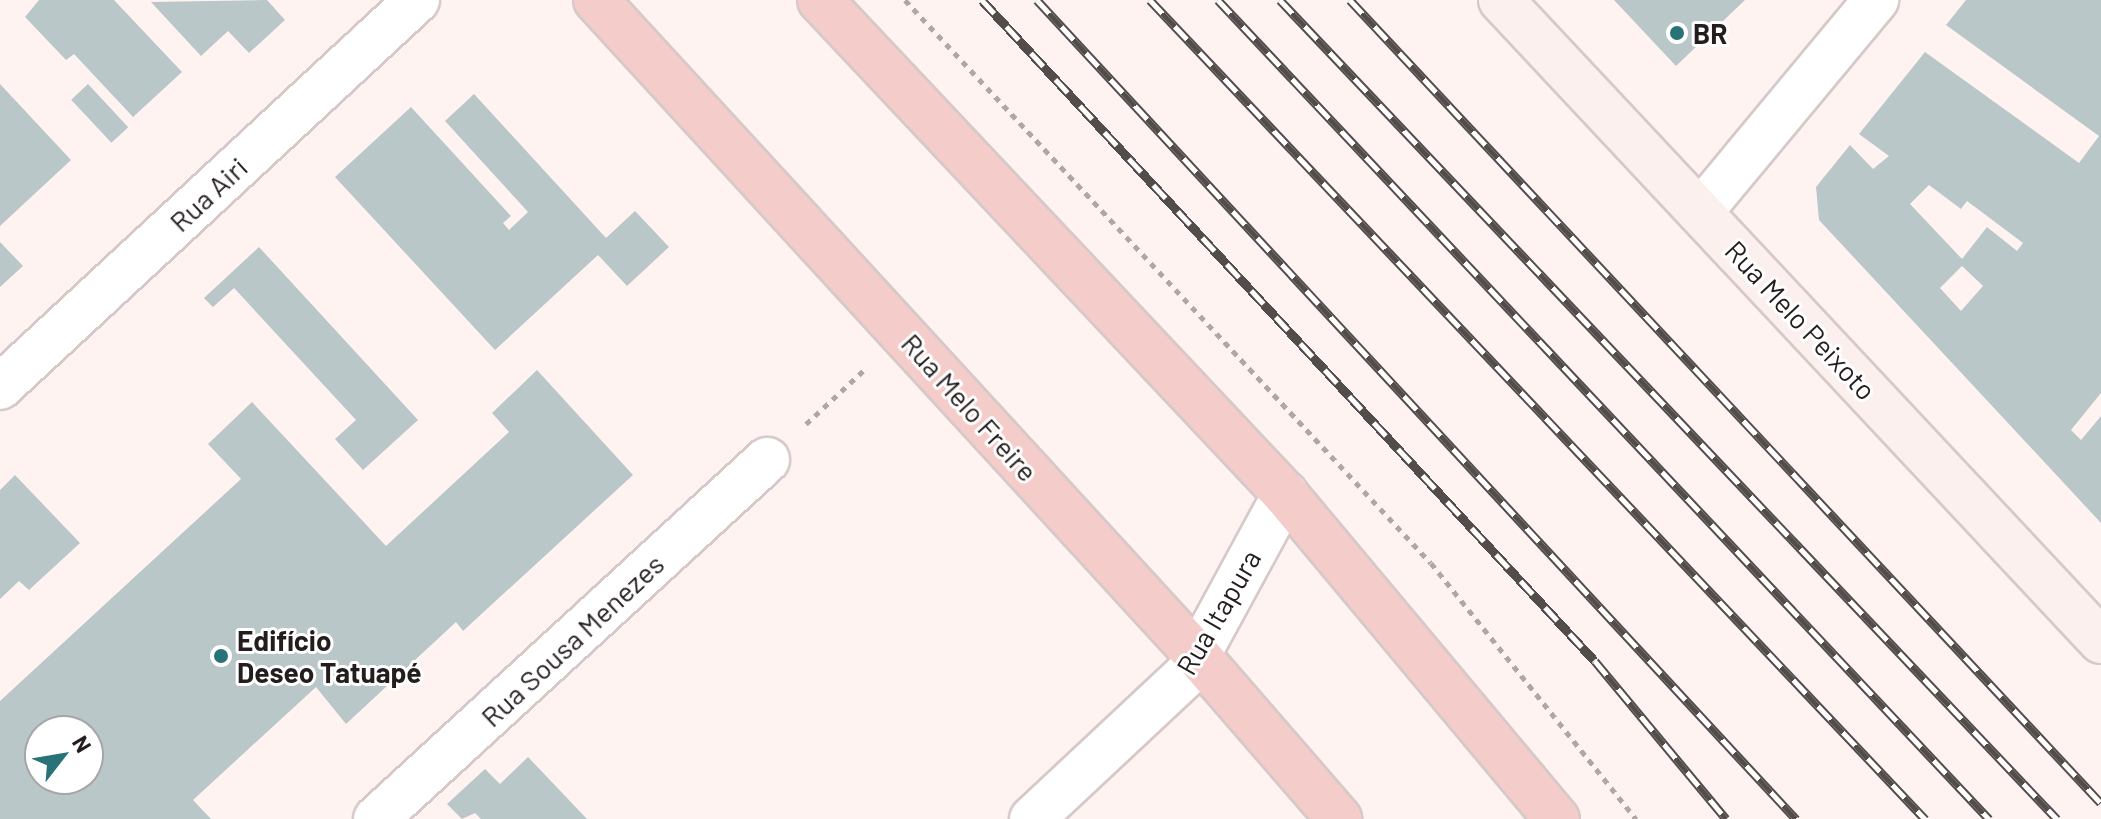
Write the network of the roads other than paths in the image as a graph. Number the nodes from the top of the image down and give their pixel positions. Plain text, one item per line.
1 (417, 0) edge
2 (596, 0) edge
3 (820, 0) edge
4 (1501, 0) edge
5 (1876, 0) edge
6 (1700, 212) junction
7 (0, 387) edge
8 (767, 460) road end
9 (1285, 494) junction
10 (2101, 641) edge
11 (1198, 656) junction
12 (376, 819) edge
13 (1032, 819) edge
14 (1339, 819) edge
15 (1557, 819) edge

1 - 7 street, Rua Airi
2 - 11 highway, Rua Melo Freire
3 - 9 highway
4 - 6 main road, Rua Melo Peixoto
5 - 6 street
6 - 10 main road, Rua Melo Peixoto
8 - 12 street, Rua Sousa Menezes
9 - 11 street, Rua Itapura
9 - 15 highway
11 - 13 street, Rua Itapura
11 - 14 highway, Rua Melo Freire

